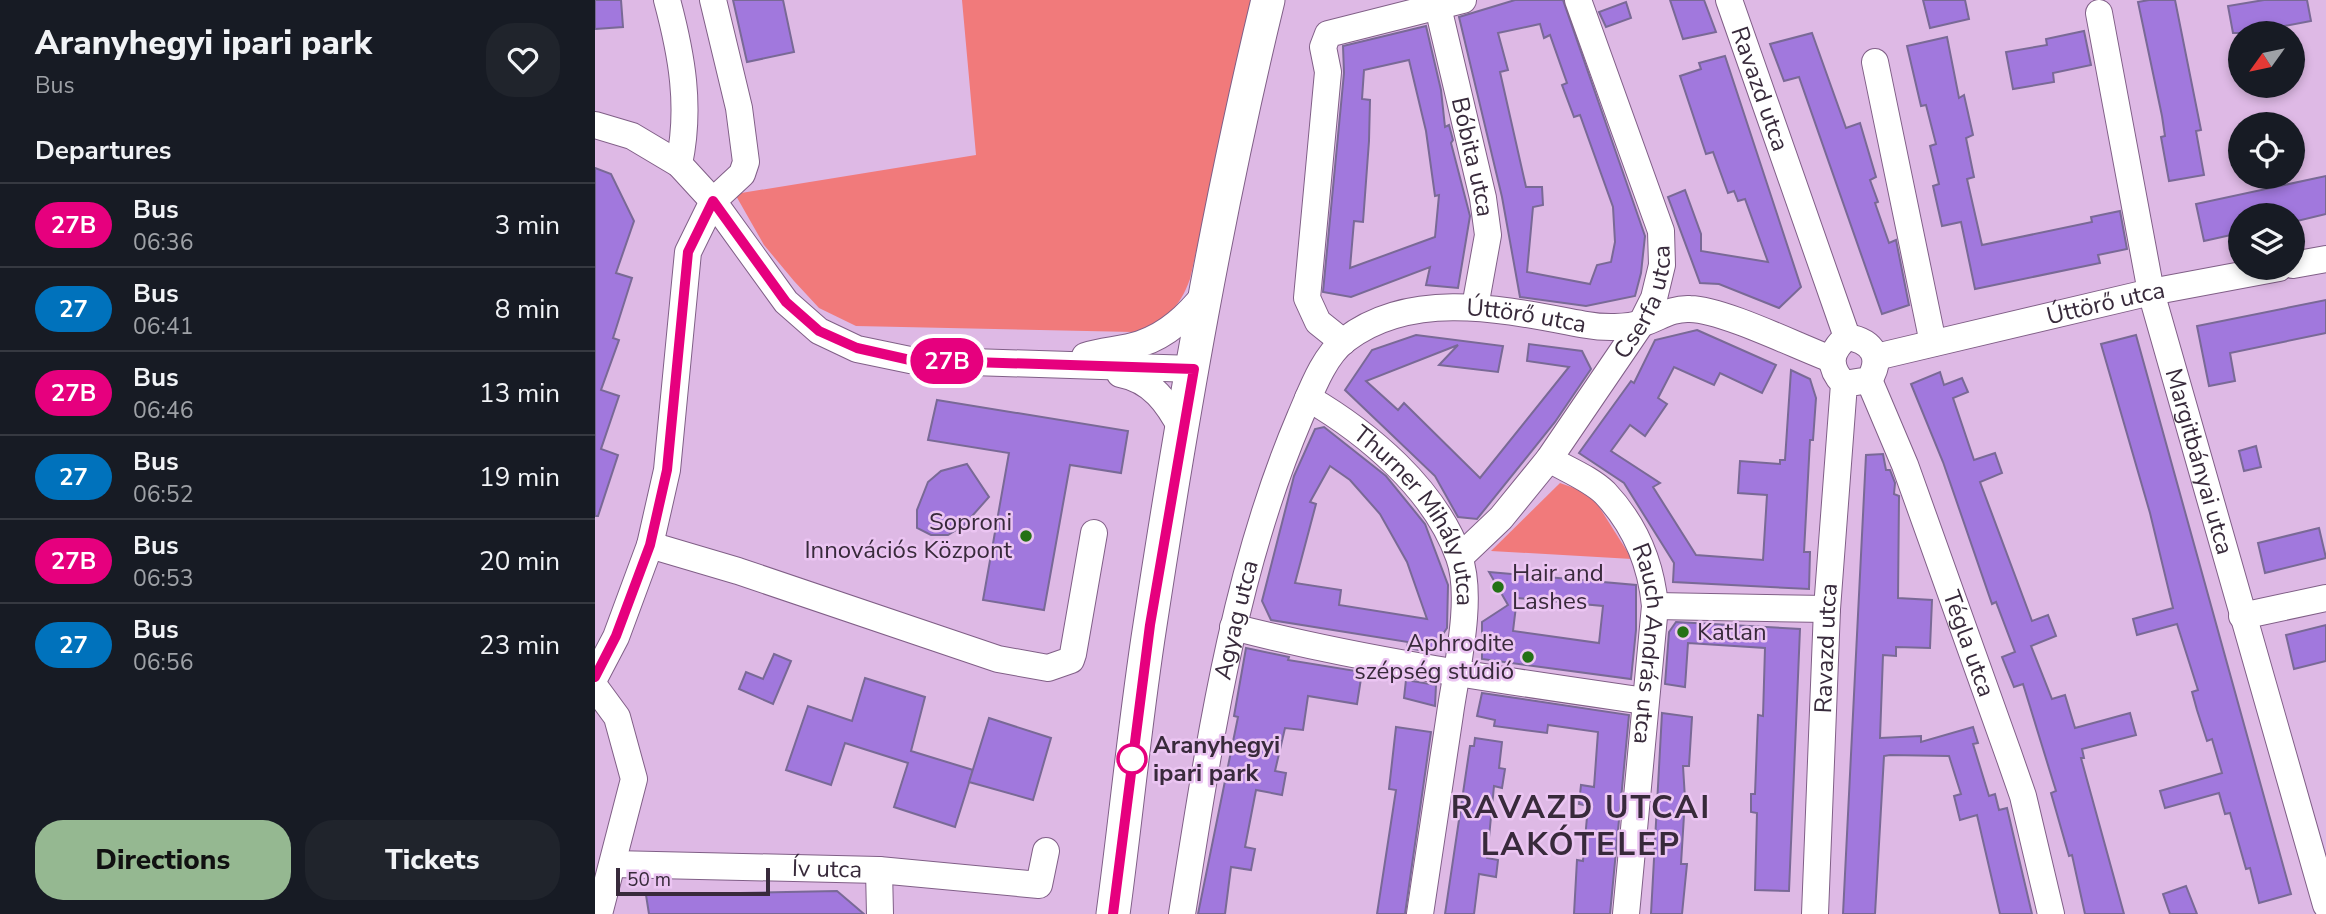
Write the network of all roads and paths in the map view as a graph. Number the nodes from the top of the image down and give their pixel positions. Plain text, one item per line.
1 (667, 0) edge
2 (713, 0) edge
3 (1268, 0) edge
4 (1463, 0) edge
5 (1578, 0) edge
6 (1730, 0) edge
7 (1438, 7) junction
8 (2099, 13) dead end
9 (1875, 62) dead end
10 (595, 125) edge
11 (679, 164) junction
12 (713, 201) junction
13 (2326, 259) edge
14 (2305, 263) edge
15 (2228, 278) edge
16 (2151, 292) junction
17 (1206, 293) junction
18 (1475, 307) junction
19 (1641, 324) junction
20 (1847, 337) junction
21 (1343, 342) junction
22 (1933, 343) junction
23 (1140, 344) junction
24 (1831, 359) junction
25 (1056, 363) junction
26 (1194, 369) junction
27 (1863, 374) junction
28 (1308, 398) junction
29 (1182, 430) junction
30 (1549, 459) junction
31 (1094, 533) dead end
32 (650, 545) junction
33 (1460, 557) junction
34 (2326, 597) edge
35 (1655, 606) junction
36 (1827, 609) junction
37 (2242, 616) junction
38 (1233, 627) junction
39 (1456, 673) junction
40 (595, 677) edge
41 (595, 687) edge
42 (1645, 701) junction
43 (1046, 851) dead end
44 (613, 864) junction
45 (879, 870) junction
46 (2326, 905) edge
47 (599, 914) edge
48 (880, 914) edge
49 (1113, 914) edge
50 (1181, 914) edge
51 (1420, 914) edge
52 (1626, 914) edge
53 (1815, 914) edge
54 (2051, 914) edge

1 - 11 street
2 - 12 street
3 - 17 main road
4 - 7 street
5 - 19 street, Cserfa utca
6 - 20 street, Ravazd utca
7 - 18 street, Bóbita utca
7 - 21 street
8 - 16 street, Margitbányai utca
9 - 22 street
10 - 11 street
11 - 12 street
12 - 25 street
12 - 32 street
13 - 14 street
15 - 16 street, Úttörő utca
16 - 22 street, Úttörő utca
16 - 37 street, Margitbányai utca
17 - 23 street
17 - 26 main road
18 - 19 street, Úttörő utca
18 - 21 street, Úttörő utca
19 - 24 street, Úttörő utca
19 - 30 street, Cserfa utca
20 - 24 street
20 - 27 street
21 - 28 street, Agyag utca
22 - 27 street, Úttörő utca
23 - 25 street
23 - 26 street
24 - 27 street
25 - 26 street
25 - 29 street
26 - 29 main road
27 - 36 street, Ravazd utca
27 - 54 street, Tégla utca
28 - 33 street, Thurner Mihály utca
28 - 38 street, Agyag utca
29 - 49 main road
30 - 33 street, Cserfa utca
30 - 35 street, Rauch András utca
31 - 32 street
32 - 40 street
33 - 39 street, Thurner Mihály utca
34 - 37 street
35 - 36 street
35 - 42 street, Rauch András utca
36 - 53 street, Ravazd utca
37 - 46 street, Margitbányai utca
38 - 39 street
38 - 50 street, Agyag utca
39 - 42 street
39 - 51 street, Thurner Mihály utca
41 - 44 street
42 - 52 street, Rauch András utca
43 - 45 street, Ív utca
44 - 45 street, Ív utca
44 - 47 street
45 - 48 street

